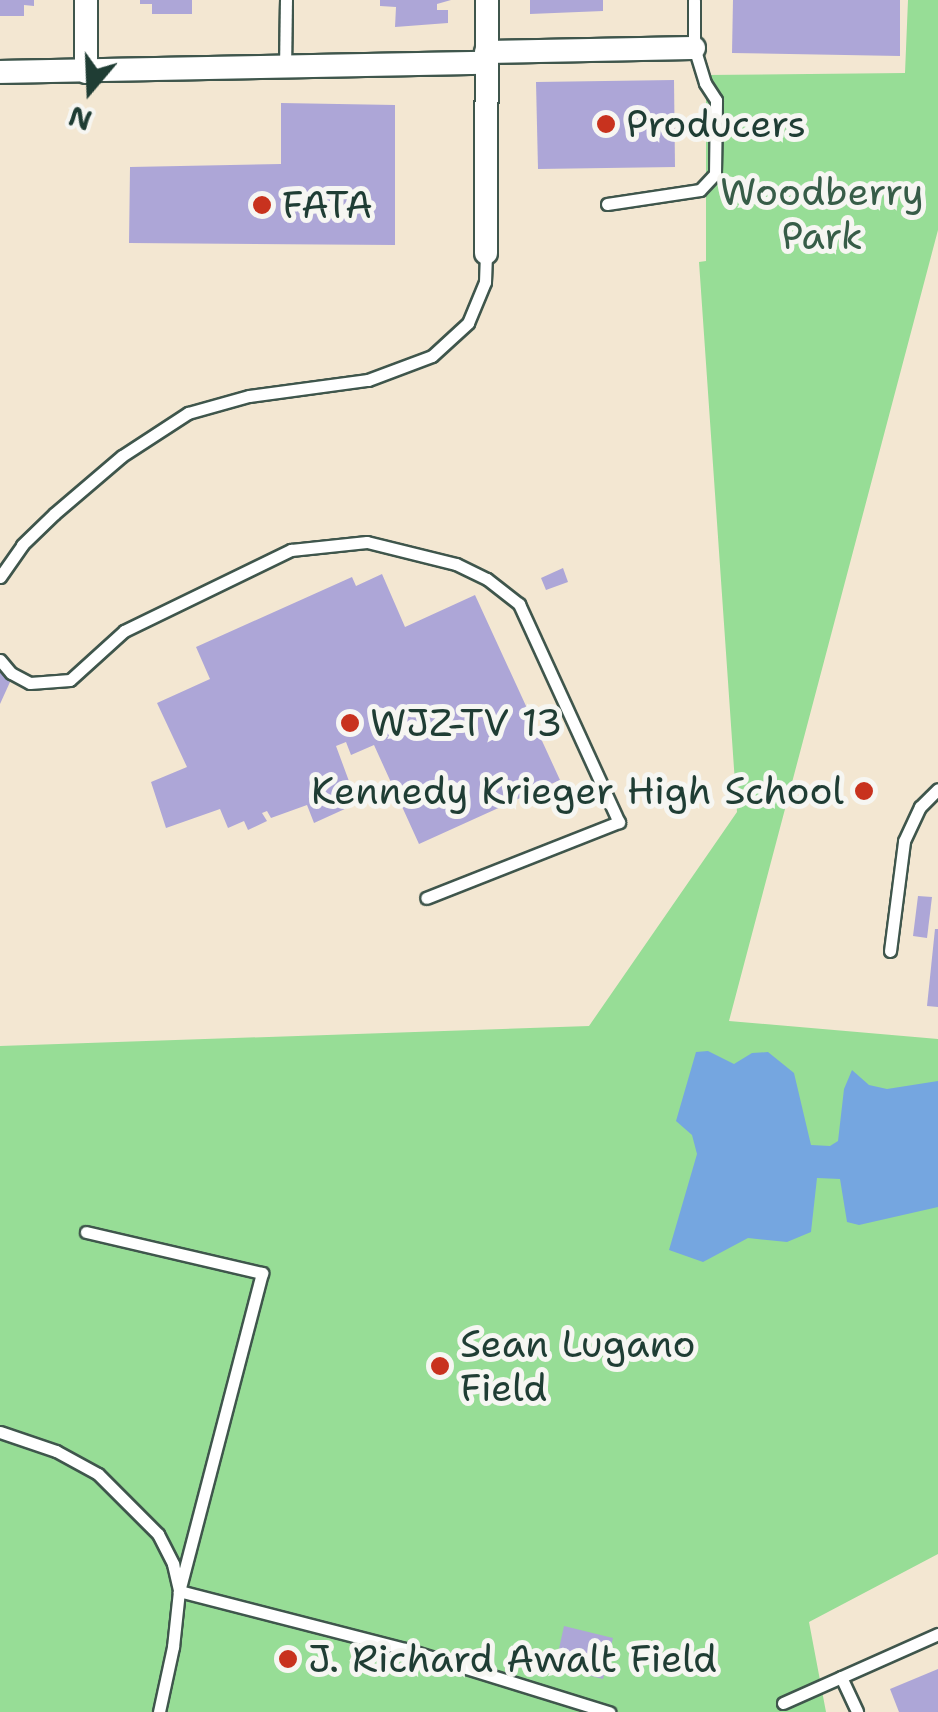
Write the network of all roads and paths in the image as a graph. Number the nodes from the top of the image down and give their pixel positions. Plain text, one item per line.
1 (86, 0) edge
2 (286, 0) edge
3 (487, 0) edge
4 (694, 0) edge
5 (694, 48) junction
6 (486, 58) junction
7 (286, 70) junction
8 (0, 72) edge
9 (86, 72) junction
10 (607, 204) dead end
11 (486, 253) joint
12 (0, 577) edge
13 (0, 660) edge
14 (938, 789) edge
15 (426, 898) dead end
16 (890, 951) dead end
17 (86, 1232) dead end
18 (0, 1432) edge
19 (179, 1591) junction
20 (938, 1634) edge
21 (841, 1676) junction
22 (783, 1702) dead end
23 (158, 1712) edge
24 (609, 1712) edge
25 (857, 1712) edge

1 - 9 street
2 - 7 lane
3 - 6 street
4 - 5 lane
5 - 6 street
5 - 10 lane
6 - 7 street
6 - 11 street
7 - 9 street
8 - 9 street
11 - 12 lane
13 - 15 lane
14 - 16 lane
17 - 19 lane
18 - 19 lane
19 - 23 lane
19 - 24 lane
20 - 21 lane
21 - 22 lane
21 - 25 lane

